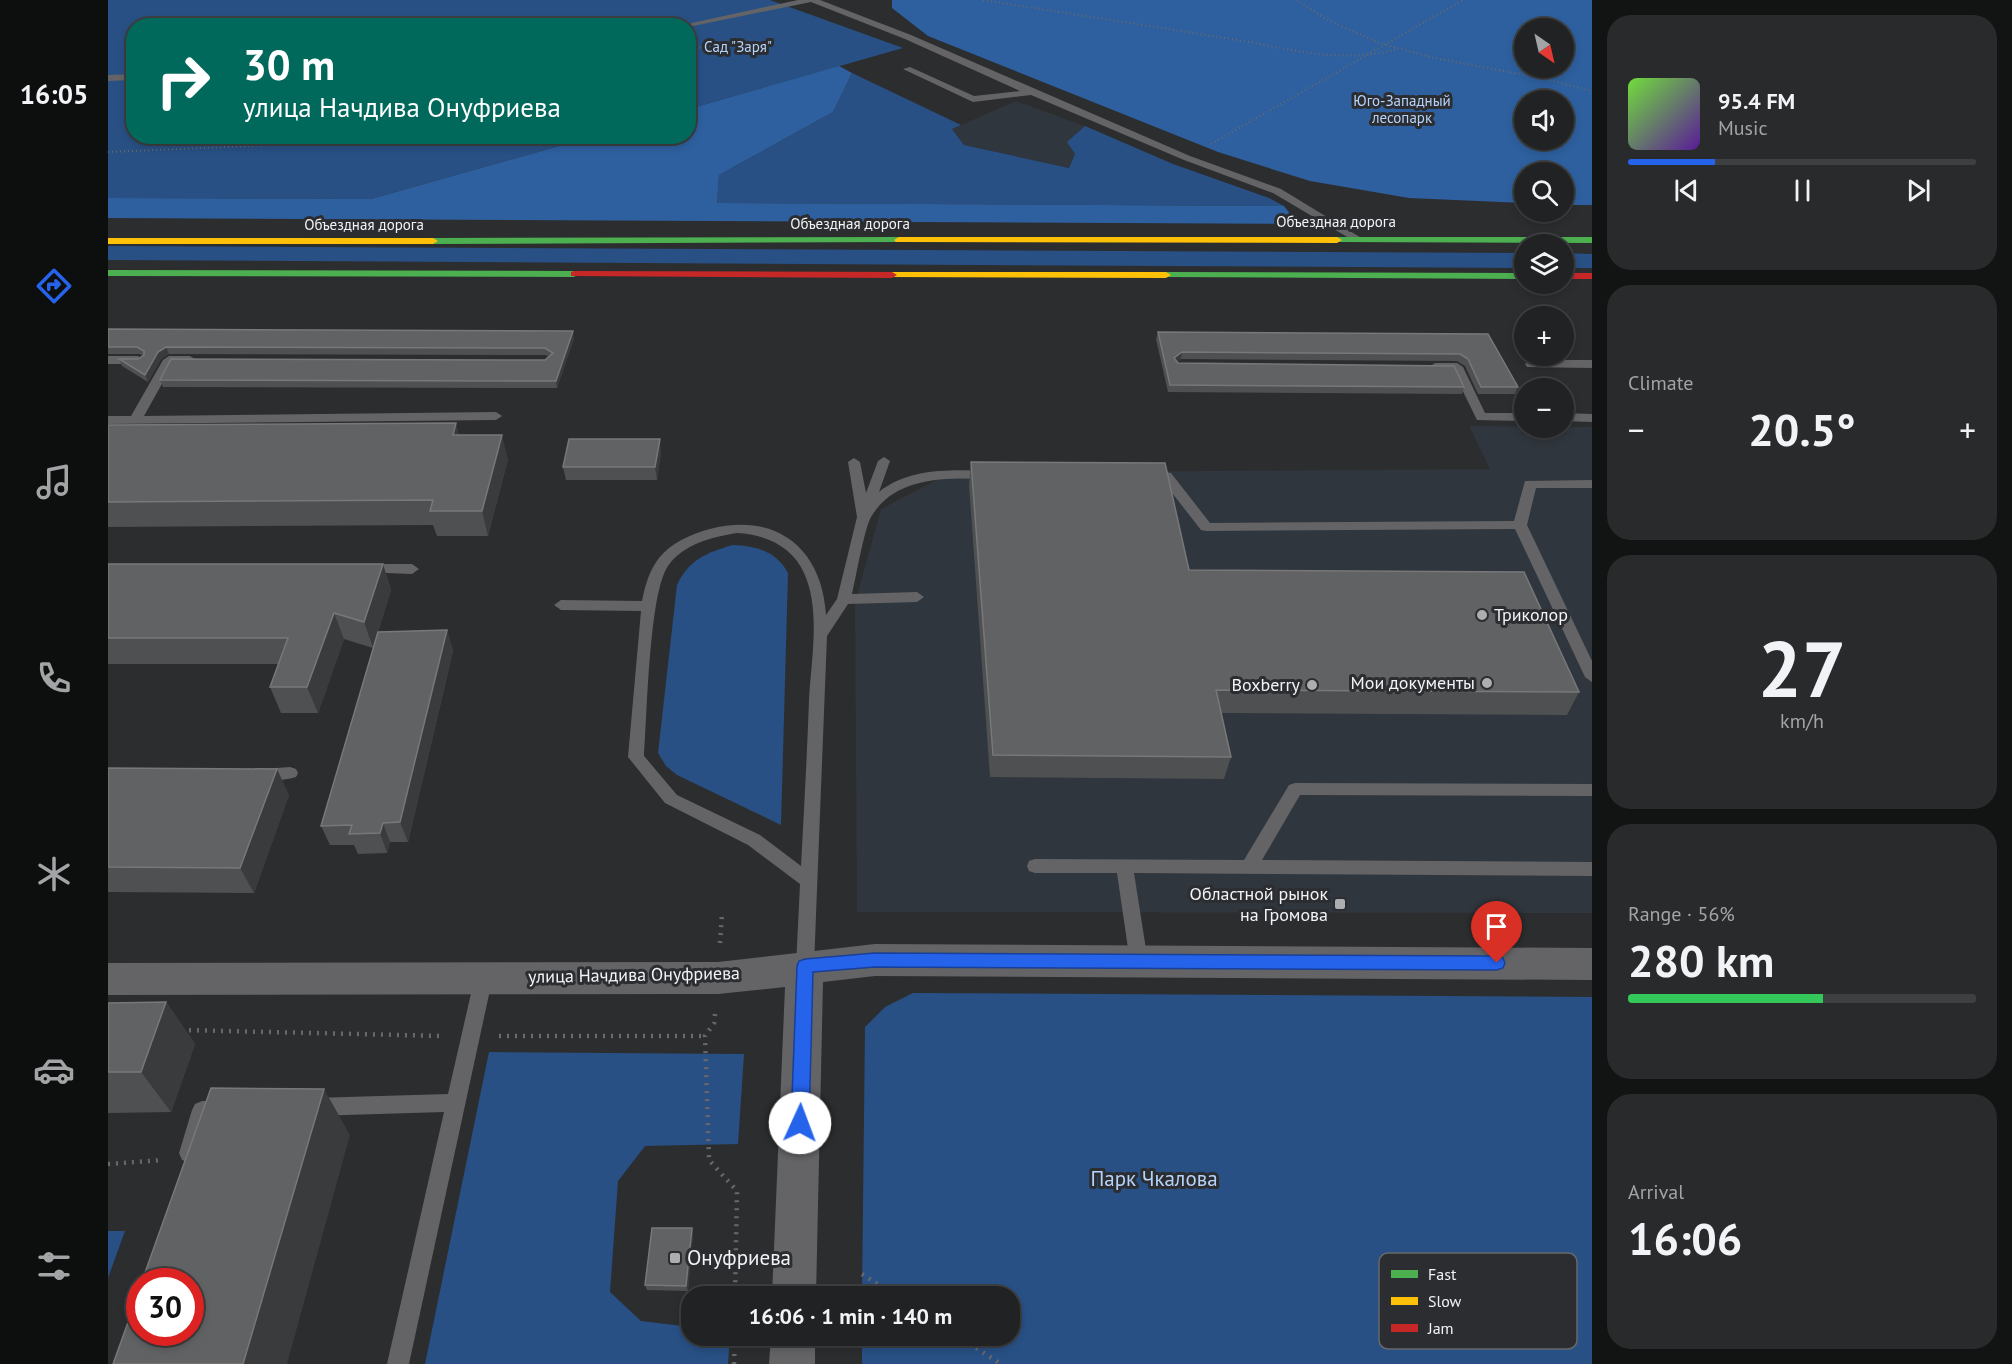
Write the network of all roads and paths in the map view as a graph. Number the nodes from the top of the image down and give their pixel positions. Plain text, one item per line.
1 (812, 0) edge
2 (983, 0) edge
3 (1297, 0) edge
4 (1463, 0) edge
5 (696, 23) edge
6 (1386, 46) junction
7 (1398, 49) junction
8 (1363, 59) junction
9 (907, 69) dead end
10 (126, 77) edge
11 (108, 78) edge
12 (1592, 91) edge
13 (1032, 92) junction
14 (297, 144) edge
15 (108, 152) edge
16 (1187, 158) junction
17 (1358, 238) junction
18 (1592, 240) edge
19 (108, 241) edge
20 (108, 273) edge
21 (1514, 276) edge
22 (1574, 276) edge
23 (1592, 276) edge
24 (108, 360) edge
25 (140, 360) edge
26 (204, 360) edge
27 (1574, 364) edge
28 (1592, 364) edge
29 (1423, 367) edge
30 (496, 416) dead end
31 (1514, 417) edge
32 (1574, 417) edge
33 (1592, 418) edge
34 (108, 420) edge
35 (135, 420) junction
36 (884, 461) dead end
37 (854, 462) dead end
38 (1001, 475) edge
39 (1143, 476) edge
40 (1592, 484) edge
41 (864, 517) junction
42 (1520, 525) junction
43 (354, 568) edge
44 (412, 569) dead end
45 (917, 597) dead end
46 (844, 599) junction
47 (561, 605) dead end
48 (648, 606) junction
49 (820, 636) junction
50 (1592, 677) edge
51 (290, 773) dead end
52 (244, 774) edge
53 (1592, 790) edge
54 (1035, 866) dead end
55 (1125, 867) junction
56 (1249, 867) junction
57 (1592, 869) edge
58 (809, 881) junction
59 (1139, 962) junction
60 (1592, 964) edge
61 (805, 966) junction
62 (484, 976) junction
63 (108, 979) edge
64 (714, 1023) dead end
65 (179, 1030) dead end
66 (473, 1036) junction
67 (705, 1036) junction
68 (457, 1103) junction
69 (295, 1108) edge
70 (237, 1109) edge
71 (108, 1164) edge
72 (186, 1164) joint
73 (862, 1275) dead end
74 (735, 1286) edge
75 (794, 1286) edge
76 (880, 1286) edge
77 (735, 1346) edge
78 (793, 1346) edge
79 (973, 1346) edge
80 (398, 1364) edge
81 (734, 1364) edge
82 (792, 1364) edge
83 (1001, 1364) edge

1 - 5 lane
1 - 13 lane
2 - 8 path
3 - 6 path
4 - 6 path
6 - 7 path
6 - 8 path
7 - 8 path
7 - 12 path
8 - 16 path
9 - 13 lane
10 - 11 lane
13 - 16 lane
14 - 15 path
16 - 17 lane
17 - 18 main road, Объездная дорога
17 - 19 main road, Объездная дорога
20 - 21 main road
22 - 23 main road
24 - 25 lane
26 - 35 lane
27 - 28 lane
29 - 31 lane
30 - 35 lane
32 - 33 lane
34 - 35 lane
36 - 41 lane
37 - 41 lane
38 - 41 lane
39 - 42 lane
40 - 42 lane
41 - 46 lane
42 - 50 lane
43 - 44 lane
45 - 46 lane
46 - 49 lane
47 - 48 lane
48 - 49 lane
48 - 58 lane
49 - 58 lane
51 - 52 lane
53 - 56 lane
54 - 55 lane
55 - 56 lane
55 - 59 lane
56 - 57 lane
58 - 61 lane
59 - 60 street, улица Начдива Онуфриева
59 - 61 street, улица Начдива Онуфриева
61 - 62 street, улица Начдива Онуфриева
61 - 75 street
62 - 63 street, улица Начдива Онуфриева
62 - 66 lane
64 - 67 path
65 - 66 path
66 - 67 path
66 - 68 lane
67 - 74 path
68 - 69 lane
68 - 80 lane
70 - 72 lane
71 - 72 path
73 - 76 path
77 - 81 path
78 - 82 street
79 - 83 path

